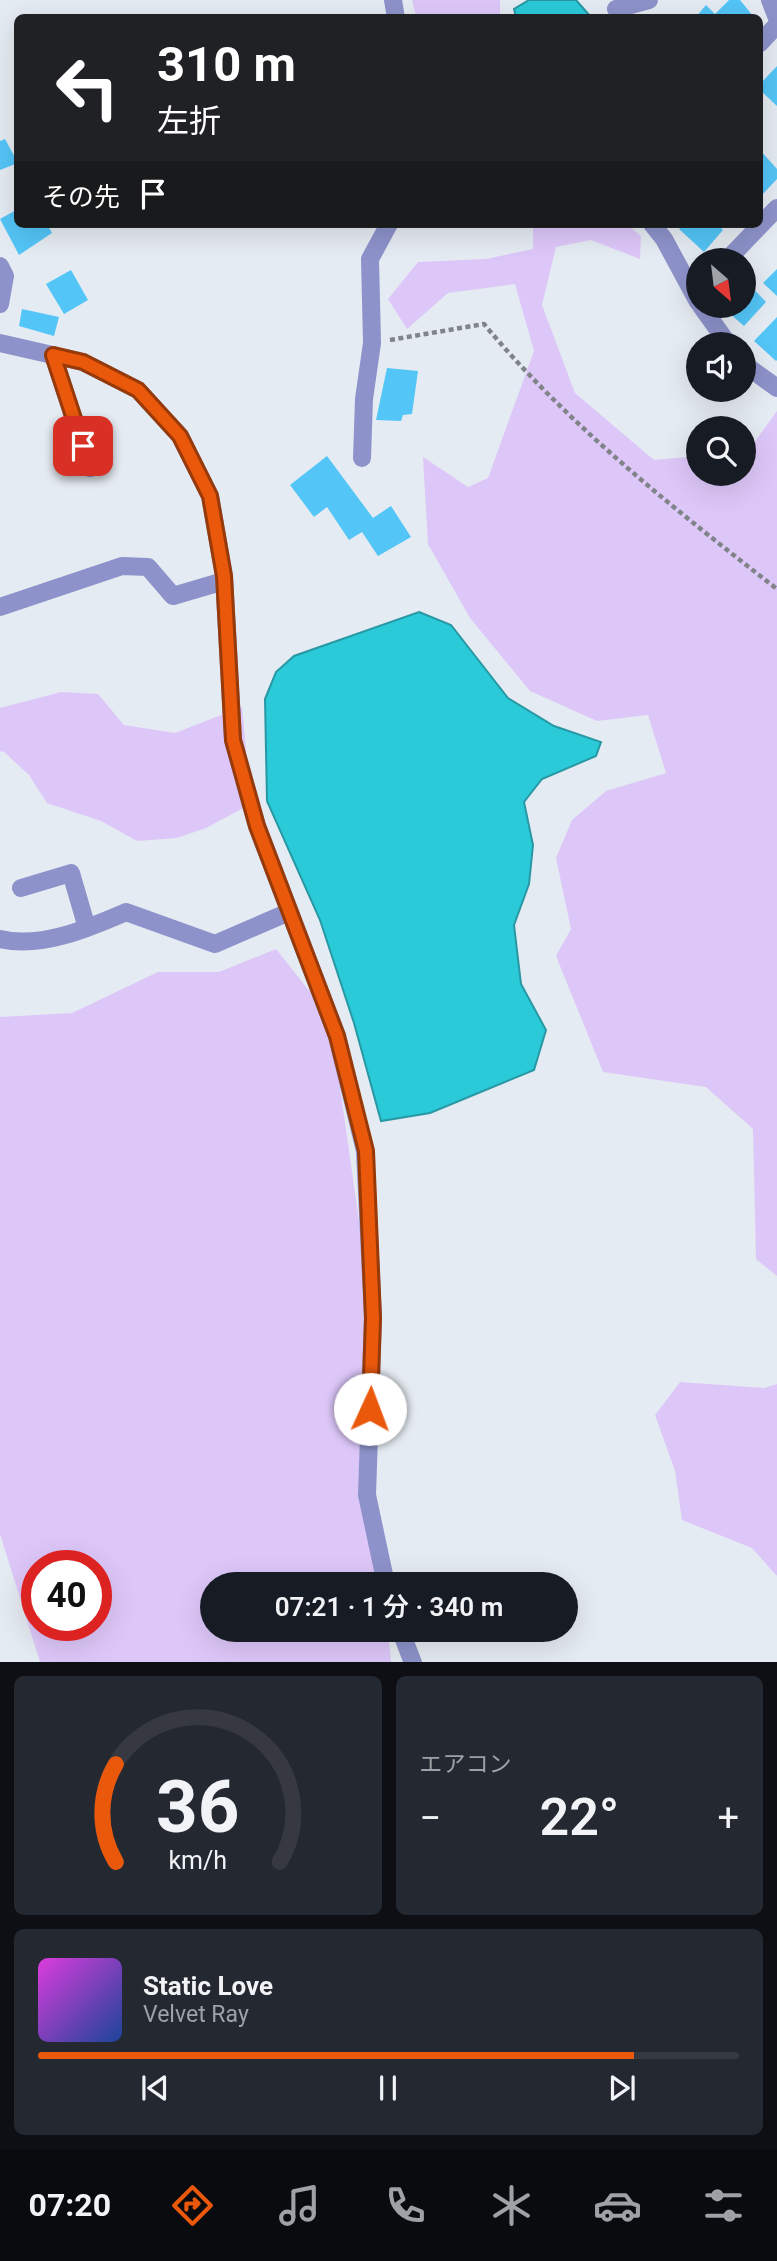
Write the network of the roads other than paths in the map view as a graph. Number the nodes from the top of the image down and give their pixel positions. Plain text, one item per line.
1 (649, 0) edge
2 (770, 0) edge
3 (616, 9) dead end
4 (777, 18) edge
5 (777, 25) edge
6 (763, 40) edge
7 (777, 208) edge
8 (763, 223) edge
9 (387, 228) edge
10 (655, 228) edge
11 (758, 228) edge
12 (739, 248) edge
13 (0, 265) edge
14 (686, 277) edge
15 (0, 304) edge
16 (0, 343) edge
17 (53, 355) junction
18 (756, 373) edge
19 (777, 388) edge
20 (362, 458) dead end
21 (90, 468) dead end
22 (224, 581) junction
23 (0, 607) edge
24 (21, 888) dead end
25 (289, 912) junction
26 (87, 928) junction
27 (0, 939) edge
28 (383, 1572) edge
29 (405, 1642) edge
30 (413, 1662) edge

1 - 3 street
2 - 4 street
5 - 6 street
7 - 8 street
9 - 20 street
10 - 14 street
11 - 12 street
13 - 15 street
16 - 17 street
17 - 21 street
17 - 22 street
18 - 19 street
22 - 23 street
22 - 25 street
24 - 26 street
25 - 26 street
25 - 28 street
26 - 27 street
29 - 30 street

